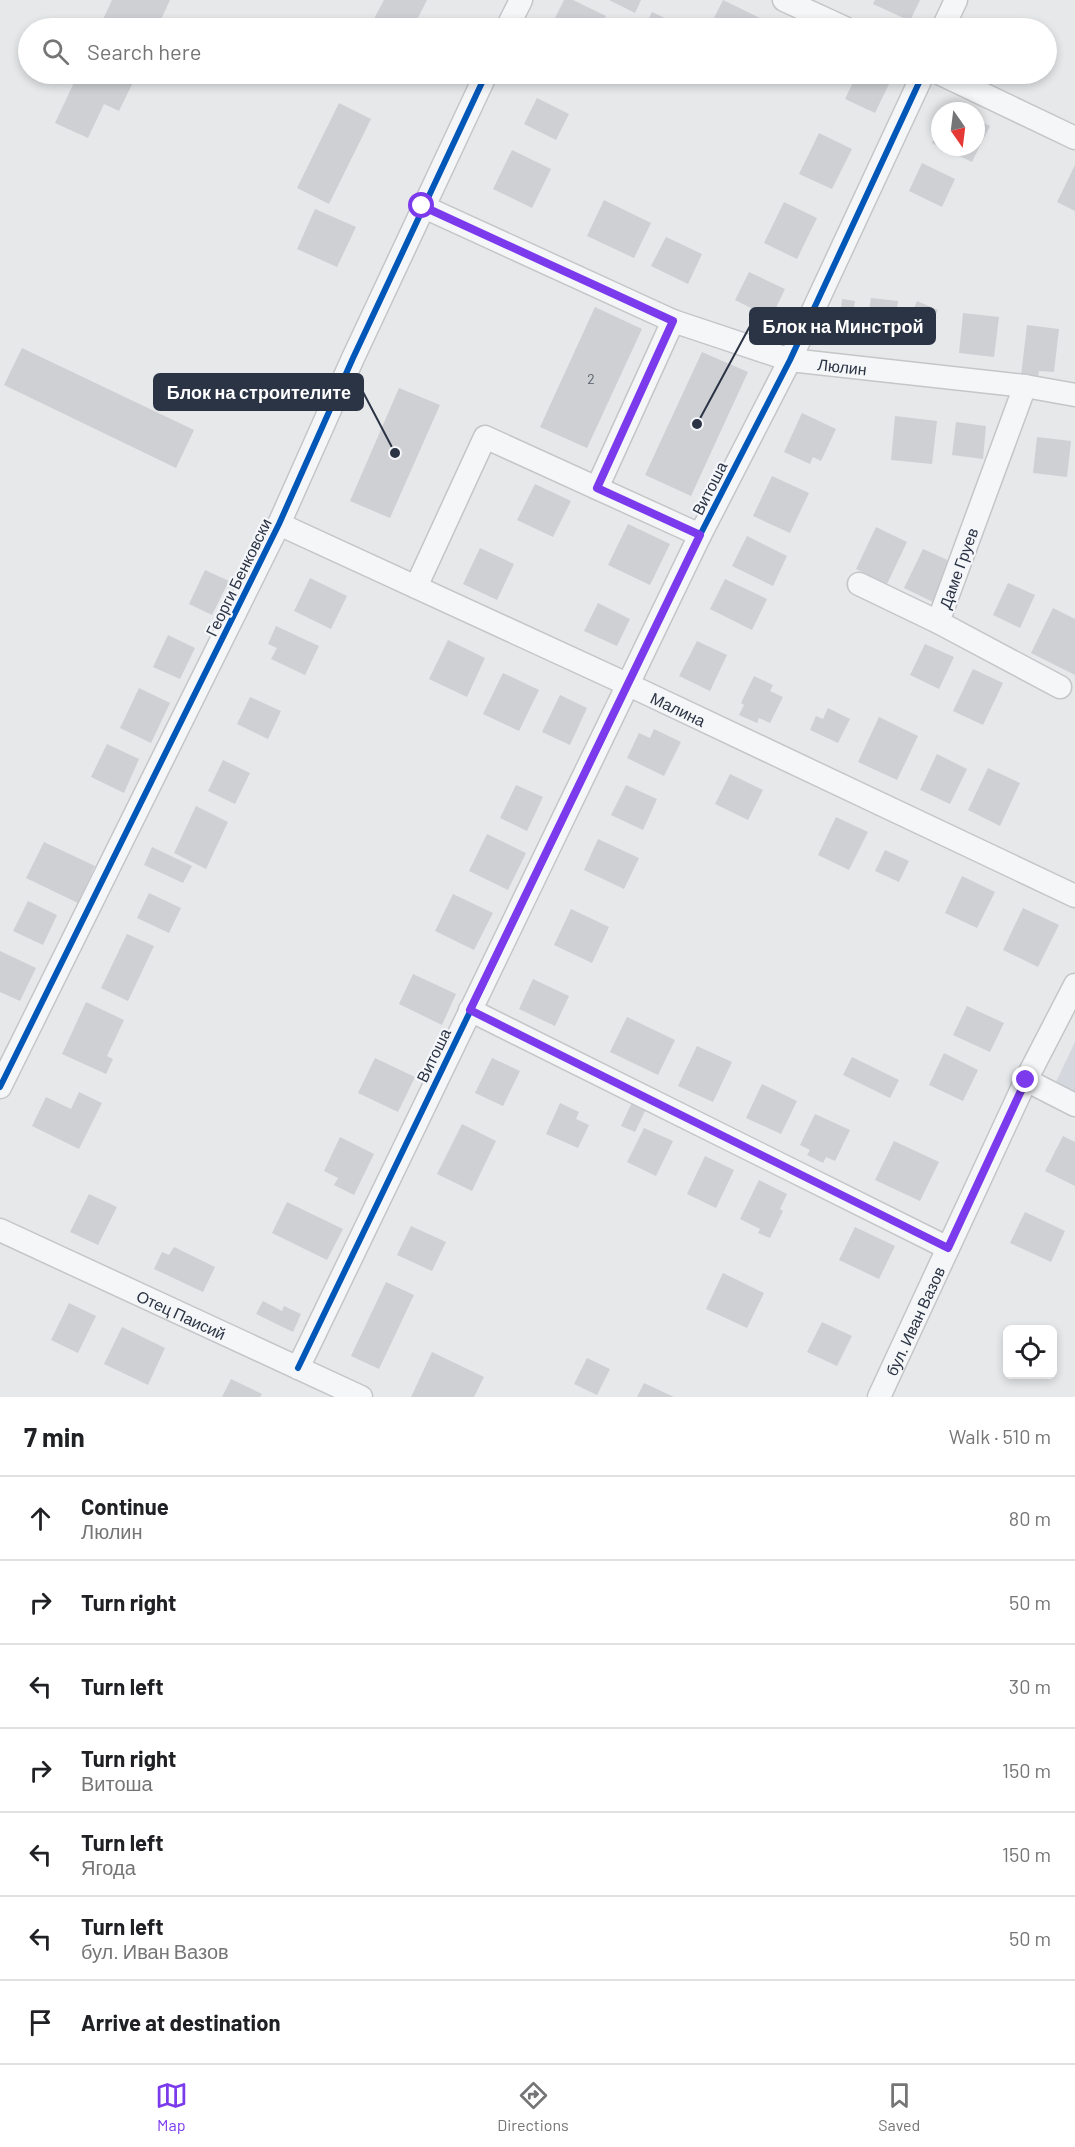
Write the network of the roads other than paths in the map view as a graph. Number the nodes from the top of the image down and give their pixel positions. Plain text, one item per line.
1 (521, 0) edge
2 (784, 0) edge
3 (957, 0) edge
4 (512, 18) edge
5 (823, 18) edge
6 (949, 18) edge
7 (481, 84) edge
8 (918, 84) edge
9 (962, 84) edge
10 (1075, 138) edge
11 (422, 206) junction
12 (673, 321) junction
13 (790, 360) junction
14 (1025, 386) junction
15 (1075, 395) edge
16 (597, 488) junction
17 (279, 524) junction
18 (700, 535) junction
19 (859, 584) dead end
20 (416, 587) junction
21 (939, 622) junction
22 (628, 685) junction
23 (1060, 687) dead end
24 (1075, 896) edge
25 (1075, 985) edge
26 (470, 1010) junction
27 (1026, 1080) junction
28 (0, 1087) edge
29 (1075, 1105) edge
30 (0, 1230) edge
31 (948, 1248) junction
32 (298, 1368) junction
33 (361, 1397) edge
34 (879, 1397) edge

1 - 4 street
2 - 5 street
3 - 6 street
7 - 11 street, Георги Бенковски
8 - 13 street, Витоша
9 - 10 street
11 - 12 street, Люлин
11 - 17 street, Георги Бенковски
12 - 13 street, Люлин
12 - 16 street
13 - 14 street, Люлин
13 - 18 street, Витоша
14 - 15 street, Люлин
14 - 21 street, Даме Груев
16 - 18 street
16 - 20 street
17 - 20 street, Малина
17 - 28 street, Георги Бенковски
18 - 22 street, Витоша
19 - 21 street
20 - 22 street, Малина
21 - 23 street, Даме Груев
22 - 24 street, Малина
22 - 26 street, Витоша
25 - 27 street, бул. Иван Вазов
26 - 31 street
26 - 32 street, Витоша
27 - 29 street
27 - 31 street, бул. Иван Вазов
30 - 32 street, Отец Паисий
31 - 34 street, бул. Иван Вазов
32 - 33 street, Отец Паисий

